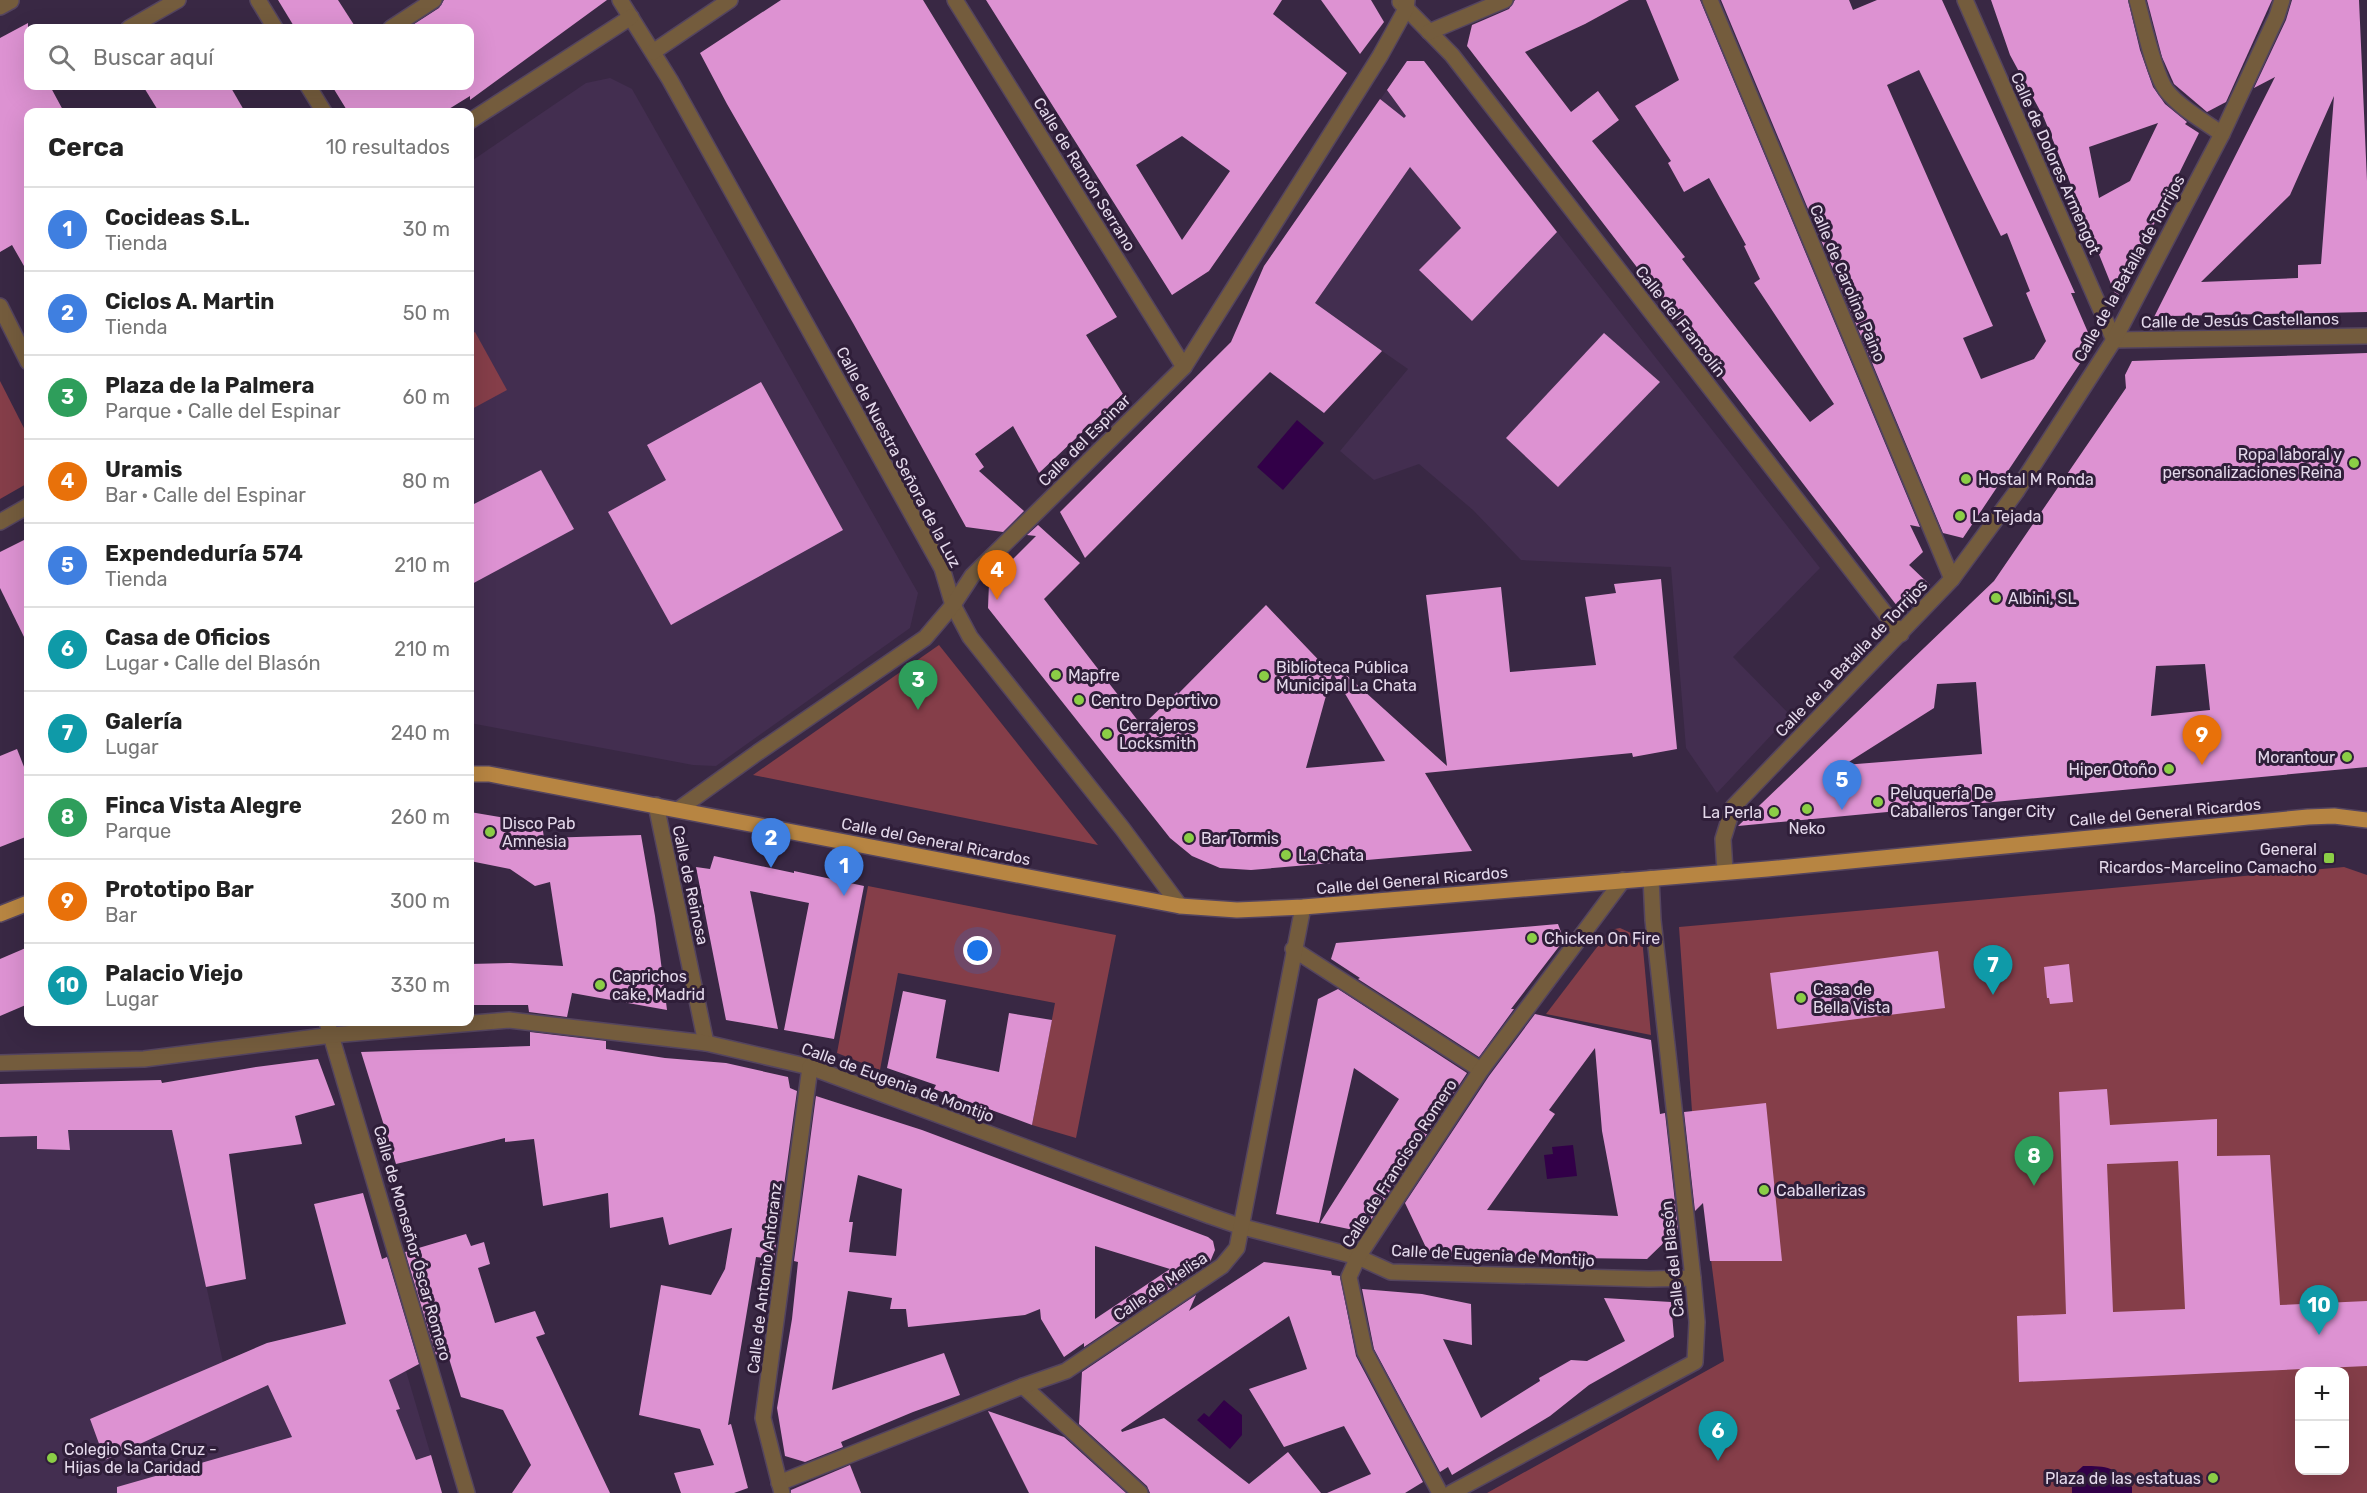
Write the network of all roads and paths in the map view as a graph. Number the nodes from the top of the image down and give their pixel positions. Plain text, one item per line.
1 (178, 0) edge
2 (258, 0) edge
3 (434, 0) edge
4 (620, 0) edge
5 (730, 0) edge
6 (955, 0) edge
7 (1505, 0) edge
8 (1710, 0) edge
9 (1965, 0) edge
10 (2137, 0) edge
11 (2282, 0) edge
12 (1404, 3) edge
13 (631, 17) junction
14 (136, 24) edge
15 (273, 24) edge
16 (397, 24) edge
17 (1429, 32) junction
18 (653, 52) junction
19 (310, 90) edge
20 (322, 108) edge
21 (474, 118) edge
22 (2222, 135) junction
23 (0, 306) edge
24 (2367, 336) edge
25 (2115, 340) junction
26 (24, 354) edge
27 (1184, 367) junction
28 (24, 508) edge
29 (0, 522) edge
30 (1952, 579) junction
31 (953, 605) junction
32 (1901, 634) junction
33 (474, 774) edge
34 (656, 805) junction
35 (679, 809) junction
36 (2367, 820) edge
37 (1725, 872) junction
38 (1651, 878) junction
39 (1623, 880) junction
40 (24, 905) edge
41 (1180, 906) junction
42 (1302, 907) junction
43 (0, 914) edge
44 (1293, 949) junction
45 (474, 1022) edge
46 (375, 1026) edge
47 (330, 1028) edge
48 (705, 1043) junction
49 (0, 1063) edge
50 (810, 1067) junction
51 (1482, 1070) junction
52 (1239, 1226) junction
53 (1358, 1257) junction
54 (1693, 1278) junction
55 (1023, 1386) junction
56 (462, 1475) junction
57 (781, 1488) edge
58 (467, 1493) edge
59 (472, 1493) edge
60 (1140, 1493) edge
61 (1440, 1493) edge
62 (1451, 1493) edge

1 - 14 street
2 - 15 street
3 - 16 street
4 - 13 street, Calle de Nuestra Señora de la Luz
5 - 18 street
6 - 27 street, Calle de Ramón Serrano
7 - 17 street
8 - 30 street, Calle de Carolina Paino
9 - 25 street, Calle de Dolores Armengot
10 - 22 street
11 - 22 street, Calle de la Batalla de Torrijos
12 - 17 street, Calle del Francolín
12 - 27 street, Calle del Espinar
13 - 18 street, Calle de Nuestra Señora de la Luz
13 - 21 street
17 - 32 street, Calle del Francolín
18 - 31 street, Calle de Nuestra Señora de la Luz
19 - 20 street
22 - 25 street, Calle de la Batalla de Torrijos
23 - 26 street
24 - 25 street, Calle de Jesús Castellanos
25 - 30 street, Calle de la Batalla de Torrijos
27 - 31 street, Calle del Espinar
28 - 29 street
30 - 32 street, Calle de la Batalla de Torrijos
31 - 35 street, Calle del Espinar
31 - 41 street, Calle de Nuestra Señora de la Luz
32 - 37 street, Calle de la Batalla de Torrijos
33 - 34 main road, Calle del General Ricardos
34 - 35 main road, Calle del General Ricardos
34 - 48 street, Calle de Reinosa
35 - 41 main road, Calle del General Ricardos
36 - 37 main road, Calle del General Ricardos
37 - 38 main road, Calle del General Ricardos
38 - 39 main road, Calle del General Ricardos
38 - 54 street, Calle del Blasón
39 - 42 main road, Calle del General Ricardos
39 - 51 street, Calle de Francisco Romero
40 - 43 main road
41 - 42 main road, Calle del General Ricardos
42 - 44 street, Calle de Melisa
44 - 51 street
44 - 52 street, Calle de Melisa
45 - 48 street, Calle de Eugenia de Montijo
46 - 47 street, Calle de Eugenia de Montijo
47 - 49 street, Calle de Eugenia de Montijo
47 - 56 street, Calle de Monseñor Óscar Romero
48 - 50 street, Calle de Eugenia de Montijo
50 - 52 street, Calle de Eugenia de Montijo
50 - 57 street, Calle de Antonio Antoranz
51 - 53 street, Calle de Francisco Romero
52 - 53 street, Calle de Eugenia de Montijo
52 - 55 street, Calle de Melisa
53 - 54 street, Calle de Eugenia de Montijo
53 - 61 street, Calle de Francisco Romero
54 - 62 street, Calle del Blasón
55 - 57 street, Calle de Melisa
55 - 60 street
56 - 58 street, Calle de Monseñor Óscar Romero
56 - 59 street, Calle de Monseñor Óscar Romero

